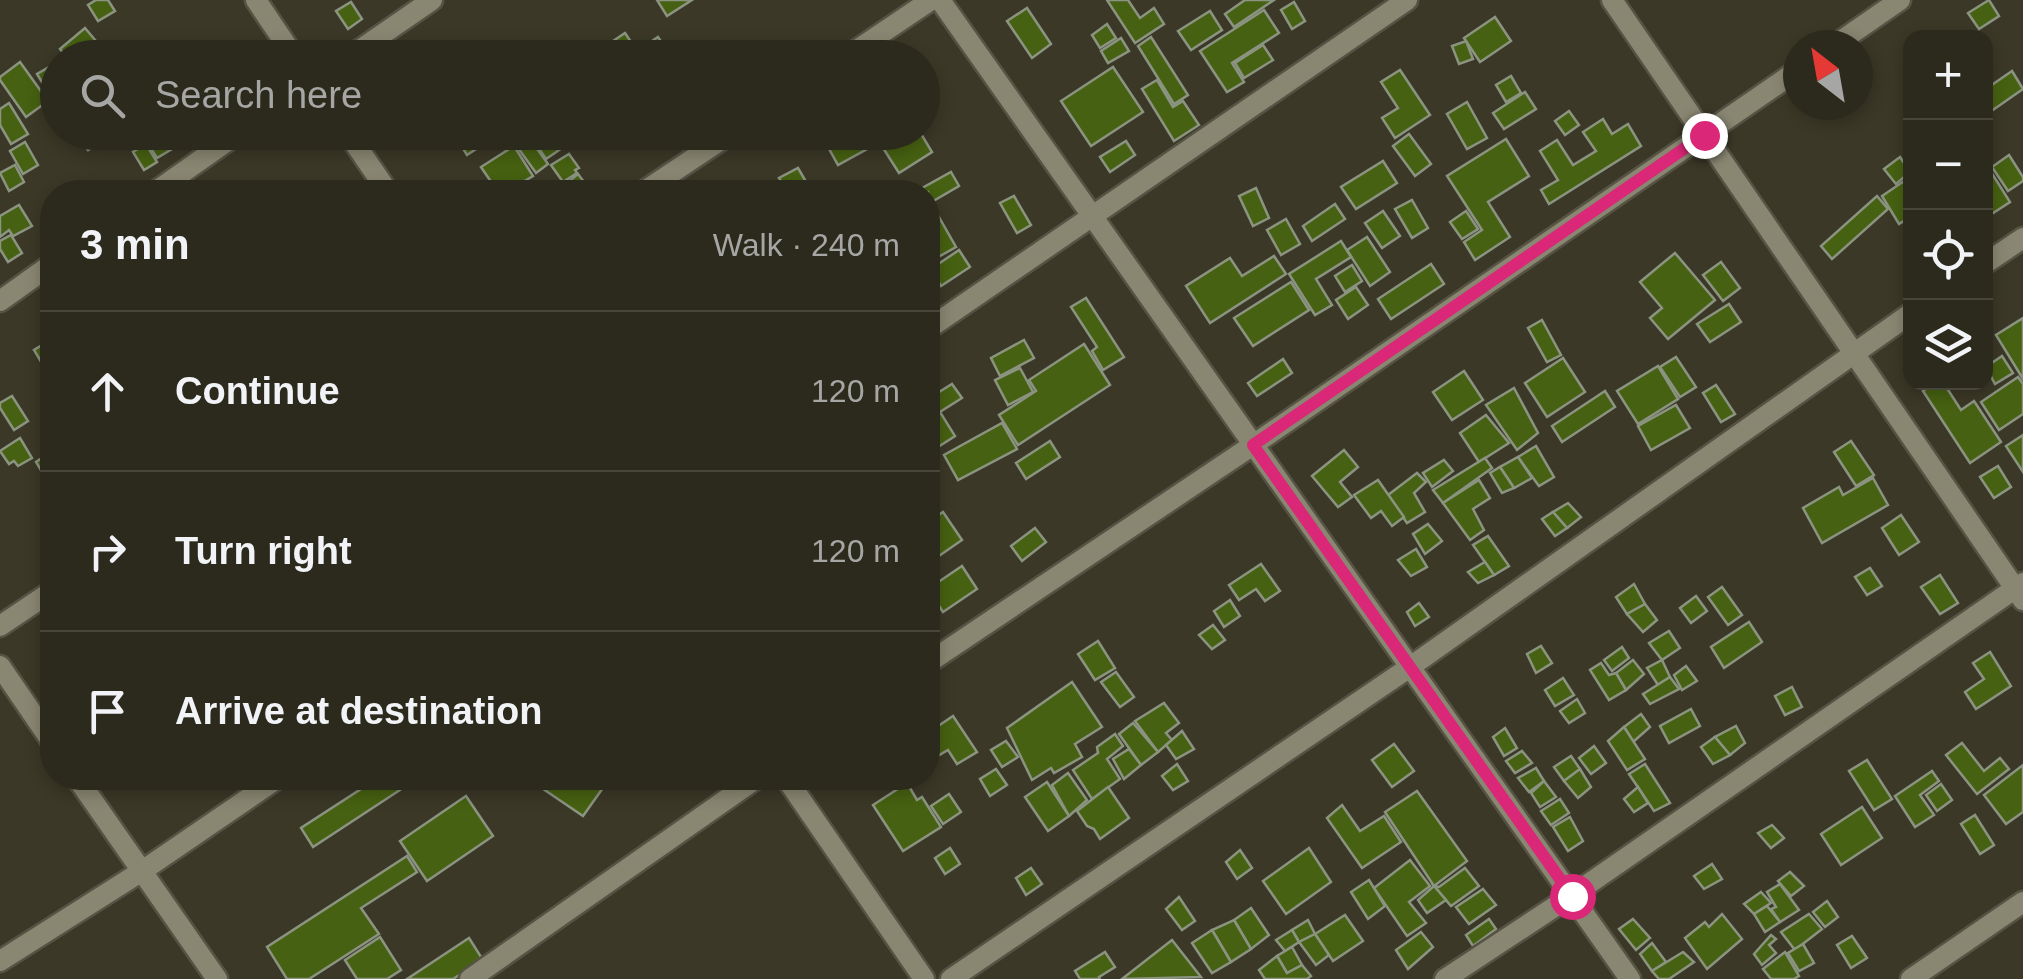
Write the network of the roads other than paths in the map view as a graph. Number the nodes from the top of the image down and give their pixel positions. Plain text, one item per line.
1 (256, 0) edge
2 (432, 0) edge
3 (931, 0) edge
4 (940, 0) edge
5 (1407, 0) edge
6 (1612, 0) edge
7 (1900, 0) edge
8 (1856, 30) edge
9 (284, 40) edge
10 (374, 40) edge
11 (872, 40) edge
12 (1783, 80) edge
13 (1704, 135) junction
14 (214, 150) edge
15 (359, 150) edge
16 (706, 150) edge
17 (172, 180) edge
18 (380, 180) edge
19 (661, 180) edge
20 (1092, 216) junction
21 (2023, 238) edge
22 (1993, 258) edge
23 (40, 273) edge
24 (0, 301) edge
25 (1903, 319) edge
26 (940, 322) edge
27 (1853, 352) junction
28 (1253, 445) junction
29 (2020, 591) edge
30 (40, 599) edge
31 (0, 626) edge
32 (940, 655) edge
33 (0, 666) edge
34 (1410, 667) junction
35 (40, 724) edge
36 (85, 790) edge
37 (260, 790) edge
38 (740, 790) edge
39 (794, 790) edge
40 (142, 871) junction
41 (1572, 896) junction
42 (2023, 902) edge
43 (0, 961) edge
44 (217, 979) edge
45 (470, 979) edge
46 (924, 979) edge
47 (951, 979) edge
48 (1446, 979) edge
49 (1630, 979) edge
50 (1911, 979) edge

1 - 9 street
2 - 10 street
3 - 11 street
4 - 20 street
5 - 20 street
6 - 13 street
7 - 8 street
12 - 13 street
13 - 27 street
13 - 28 street
14 - 17 street
15 - 18 street
16 - 19 street
20 - 26 street
20 - 28 street
21 - 22 street
23 - 24 street
25 - 27 street
27 - 29 street
27 - 34 street
28 - 32 street
28 - 34 street
29 - 41 street
30 - 31 street
33 - 35 street
34 - 41 street
34 - 47 street
36 - 40 street
37 - 40 street
38 - 45 street
39 - 46 street
40 - 43 street
40 - 44 street
41 - 48 street
41 - 49 street
42 - 50 street

